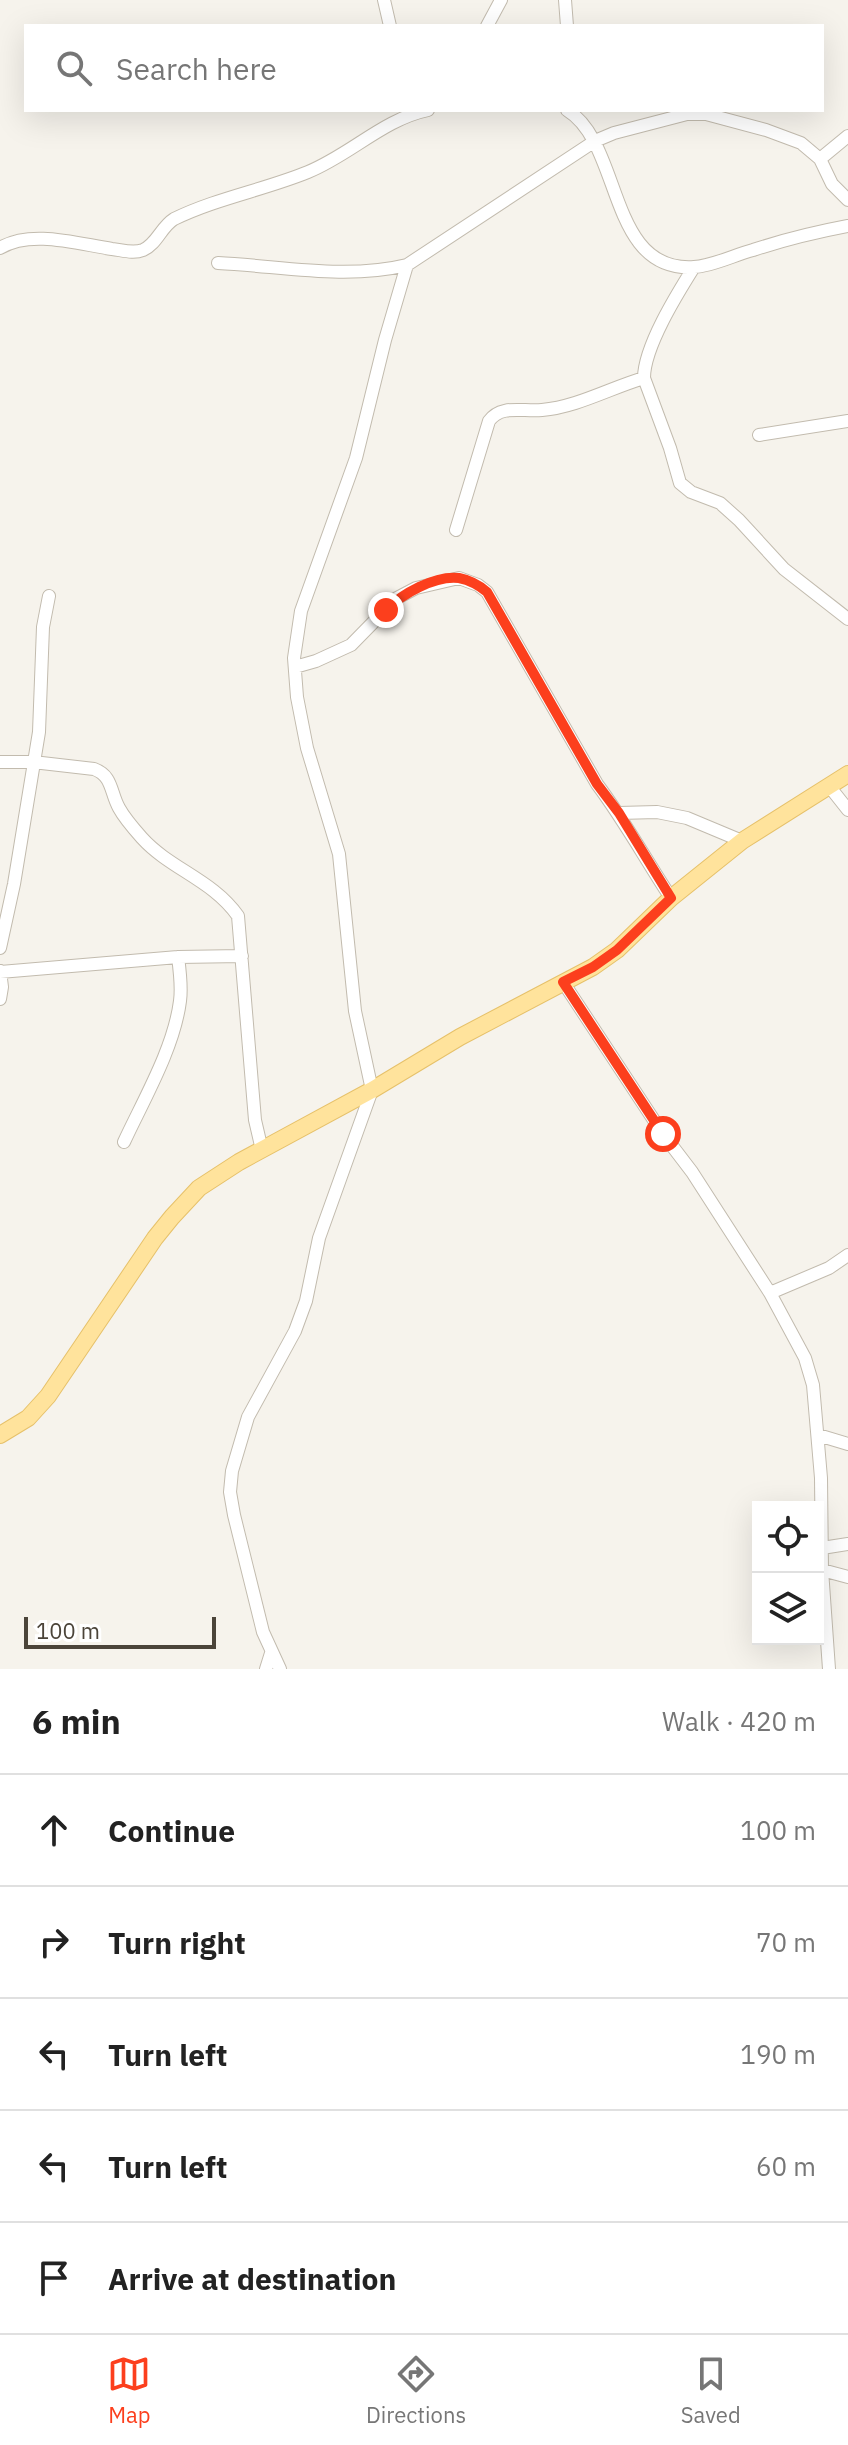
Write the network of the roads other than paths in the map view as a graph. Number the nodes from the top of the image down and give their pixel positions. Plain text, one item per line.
1 (384, 0) edge
2 (501, 0) edge
3 (565, 0) edge
4 (390, 24) edge
5 (488, 24) edge
6 (567, 24) edge
7 (407, 112) edge
8 (570, 112) edge
9 (582, 112) edge
10 (586, 128) junction
11 (848, 136) edge
12 (595, 141) junction
13 (820, 159) junction
14 (848, 200) edge
15 (848, 226) edge
16 (0, 248) edge
17 (218, 263) dead end
18 (407, 265) junction
19 (694, 267) junction
20 (644, 378) junction
21 (848, 421) edge
22 (759, 435) dead end
23 (456, 530) dead end
24 (49, 596) dead end
25 (848, 619) edge
26 (295, 667) junction
27 (0, 762) edge
28 (33, 762) junction
29 (848, 774) edge
30 (829, 786) junction
31 (848, 810) edge
32 (619, 813) junction
33 (742, 841) junction
34 (671, 898) junction
35 (0, 948) edge
36 (242, 956) junction
37 (178, 957) junction
38 (0, 971) edge
39 (563, 982) junction
40 (0, 999) edge
41 (372, 1090) junction
42 (124, 1142) dead end
43 (262, 1150) junction
44 (848, 1255) edge
45 (770, 1293) junction
46 (0, 1435) edge
47 (818, 1435) junction
48 (848, 1444) edge
49 (821, 1501) edge
50 (848, 1544) edge
51 (824, 1548) edge
52 (824, 1571) edge
53 (822, 1573) edge
54 (848, 1577) edge
55 (271, 1653) junction
56 (266, 1669) edge
57 (280, 1669) edge
58 (829, 1669) edge

1 - 4 street
2 - 5 street
3 - 6 street
7 - 16 street
8 - 10 street
9 - 10 street
10 - 12 street
11 - 13 street
12 - 13 street
12 - 18 street
12 - 19 street
13 - 14 street
15 - 19 street
17 - 18 street
18 - 26 street
19 - 20 street
20 - 23 street
20 - 25 street
21 - 22 street
24 - 28 street
26 - 32 street
26 - 41 street
27 - 28 street
28 - 35 street
28 - 36 street
29 - 30 main road
30 - 31 street
30 - 33 main road
32 - 33 street
32 - 34 street
33 - 34 main road
34 - 39 main road
36 - 37 street
36 - 43 street
37 - 38 street
37 - 42 street
38 - 40 street
39 - 41 main road
39 - 45 street
41 - 43 main road
41 - 55 street
43 - 46 main road
44 - 45 street
45 - 47 street
47 - 48 street
47 - 49 street
50 - 51 street
52 - 54 street
53 - 58 street
55 - 56 street
55 - 57 street

